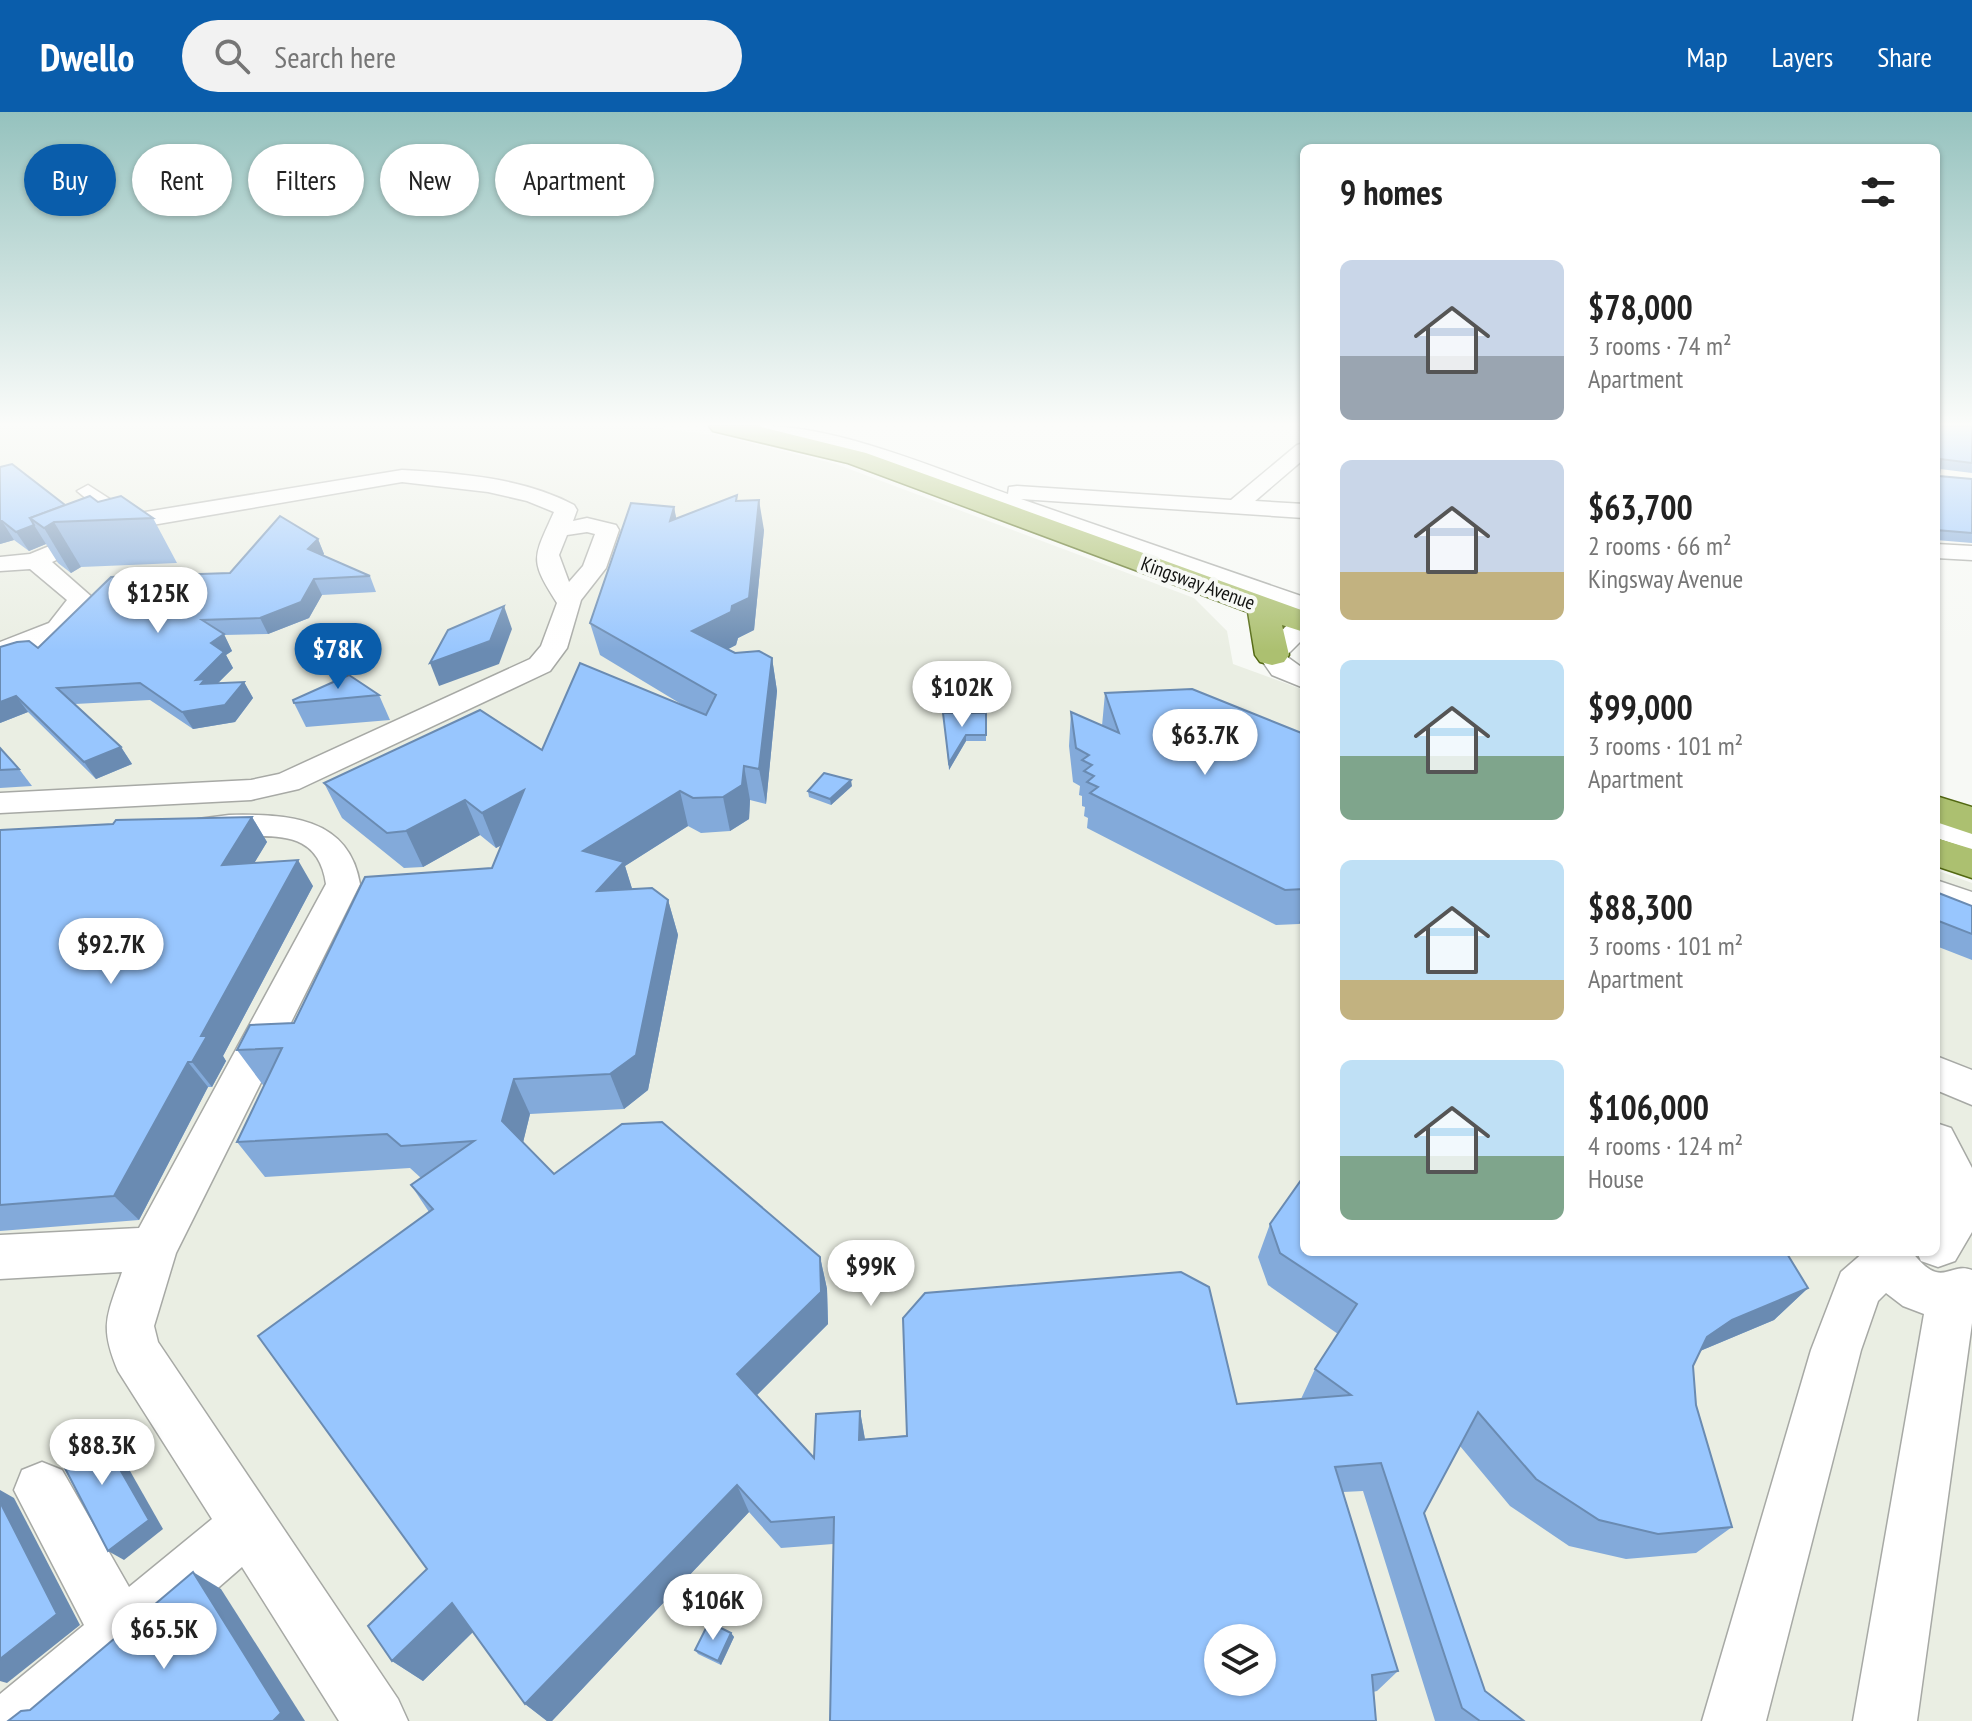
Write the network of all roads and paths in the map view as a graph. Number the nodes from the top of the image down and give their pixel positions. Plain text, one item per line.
1 (101, 501) edge
2 (253, 501) edge
3 (550, 501) edge
4 (975, 501) edge
5 (1007, 501) edge
6 (1039, 501) edge
7 (1117, 501) edge
8 (1140, 501) edge
9 (1242, 501) edge
10 (1235, 507) junction
11 (1298, 510) edge
12 (1087, 519) junction
13 (129, 522) junction
14 (559, 530) junction
15 (1940, 551) edge
16 (1972, 553) edge
17 (35, 561) junction
18 (0, 564) edge
19 (1300, 589) edge
20 (570, 597) junction
21 (1300, 605) edge
22 (1262, 606) junction
23 (1300, 620) edge
24 (1300, 626) edge
25 (0, 650) edge
26 (1272, 655) junction
27 (1300, 678) edge
28 (54, 801) junction
29 (0, 803) edge
30 (241, 807) junction
31 (1940, 809) edge
32 (1972, 821) edge
33 (183, 827) edge
34 (1940, 828) edge
35 (28, 836) edge
36 (1972, 839) edge
37 (1940, 852) edge
38 (1972, 864) edge
39 (1940, 893) edge
40 (1972, 905) edge
41 (1940, 1074) edge
42 (1972, 1088) edge
43 (1940, 1150) edge
44 (153, 1249) junction
45 (0, 1257) edge
46 (1934, 1270) edge
47 (42, 1490) dead end
48 (248, 1525) junction
49 (121, 1633) junction
50 (1742, 1717) edge
51 (17, 1721) edge
52 (376, 1721) edge
53 (1885, 1721) edge

1 - 13 street
2 - 13 street
3 - 14 street
4 - 22 main road, Kingsway Avenue
5 - 21 street
6 - 12 main road, Kingsway Avenue
7 - 12 street
8 - 10 street
9 - 10 street
10 - 11 street
12 - 19 main road, Kingsway Avenue
13 - 17 street
14 - 20 street
14 - 20 street
15 - 16 street
17 - 18 street
17 - 25 street
20 - 30 street
22 - 23 main road, Kingsway Avenue
22 - 26 main road
24 - 26 street
26 - 27 street
28 - 29 street
28 - 30 street
28 - 35 street
30 - 33 street
30 - 44 street
31 - 32 main road
34 - 36 street
37 - 38 main road
39 - 40 street
41 - 42 street
43 - 46 street
44 - 45 street
44 - 48 street
46 - 50 street
46 - 53 street
47 - 49 street
48 - 49 street
48 - 52 street
49 - 51 street

